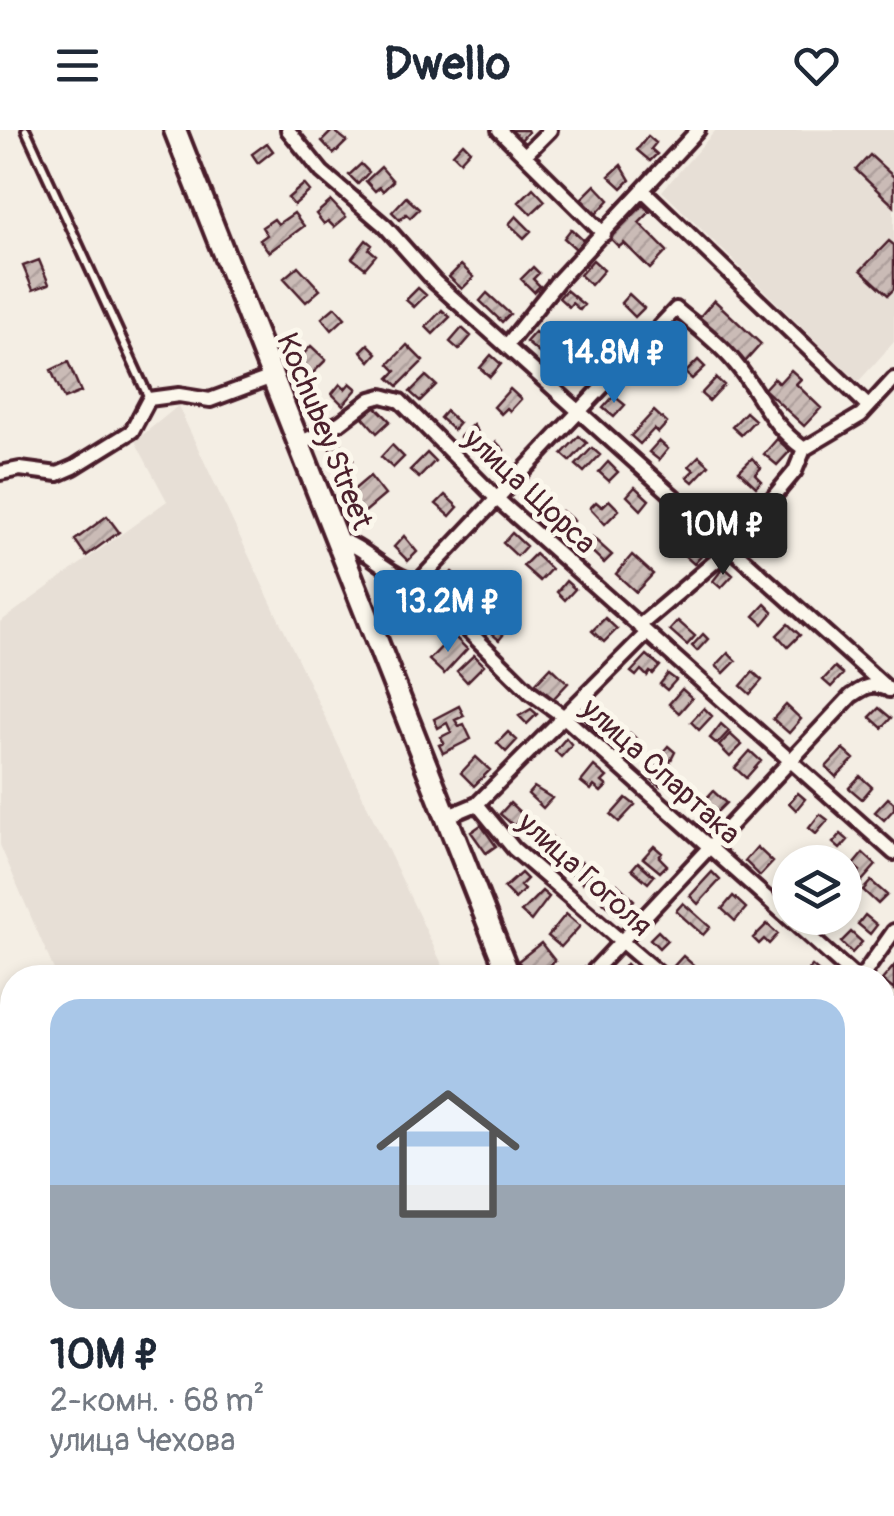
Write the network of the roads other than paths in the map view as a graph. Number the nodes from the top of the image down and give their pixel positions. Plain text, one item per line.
1 (26, 130) edge
2 (175, 130) edge
3 (288, 130) edge
4 (499, 130) edge
5 (550, 130) edge
6 (698, 130) edge
7 (526, 155) junction
8 (643, 190) junction
9 (604, 234) junction
10 (507, 345) junction
11 (272, 377) junction
12 (894, 378) edge
13 (150, 399) junction
14 (868, 406) junction
15 (579, 412) junction
16 (298, 444) junction
17 (804, 449) junction
18 (0, 473) edge
19 (497, 499) junction
20 (335, 538) junction
21 (731, 548) junction
22 (420, 583) junction
23 (643, 629) junction
24 (372, 631) junction
25 (892, 691) edge
26 (563, 716) junction
27 (789, 760) junction
28 (477, 804) junction
29 (446, 818) junction
30 (708, 848) junction
31 (894, 853) edge
32 (894, 931) edge
33 (622, 940) junction
34 (505, 965) edge
35 (599, 965) edge
36 (650, 965) edge
37 (844, 965) edge
38 (869, 965) edge

1 - 13 lane
2 - 11 main road, Kochubey Street
3 - 10 street
4 - 7 street
5 - 7 street
6 - 8 street
7 - 9 street
8 - 9 street
8 - 14 street
9 - 10 street
10 - 15 street
11 - 13 street
11 - 16 main road, Kochubey Street
12 - 14 street
13 - 18 street
14 - 17 street
15 - 17 street
15 - 19 street
15 - 21 street
16 - 19 street, улица Щорса
16 - 20 main road, Kochubey Street
17 - 21 street
19 - 22 street
19 - 23 street, улица Щорса
20 - 22 street, улица Спартака
20 - 24 main road, Kochubey Street
21 - 23 street
21 - 25 street
22 - 24 street
22 - 26 street, улица Спартака
23 - 26 street
23 - 27 street, улица Щорса
24 - 29 main road, Kochubey Street
25 - 27 street
26 - 28 street
26 - 30 street, улица Спартака
27 - 30 street
27 - 31 street, улица Щорса
28 - 29 street
28 - 33 street, улица Гоголя
29 - 34 main road, Kochubey Street
30 - 33 street
30 - 37 street, улица Спартака
32 - 38 street
33 - 35 street
33 - 36 street, улица Гоголя

